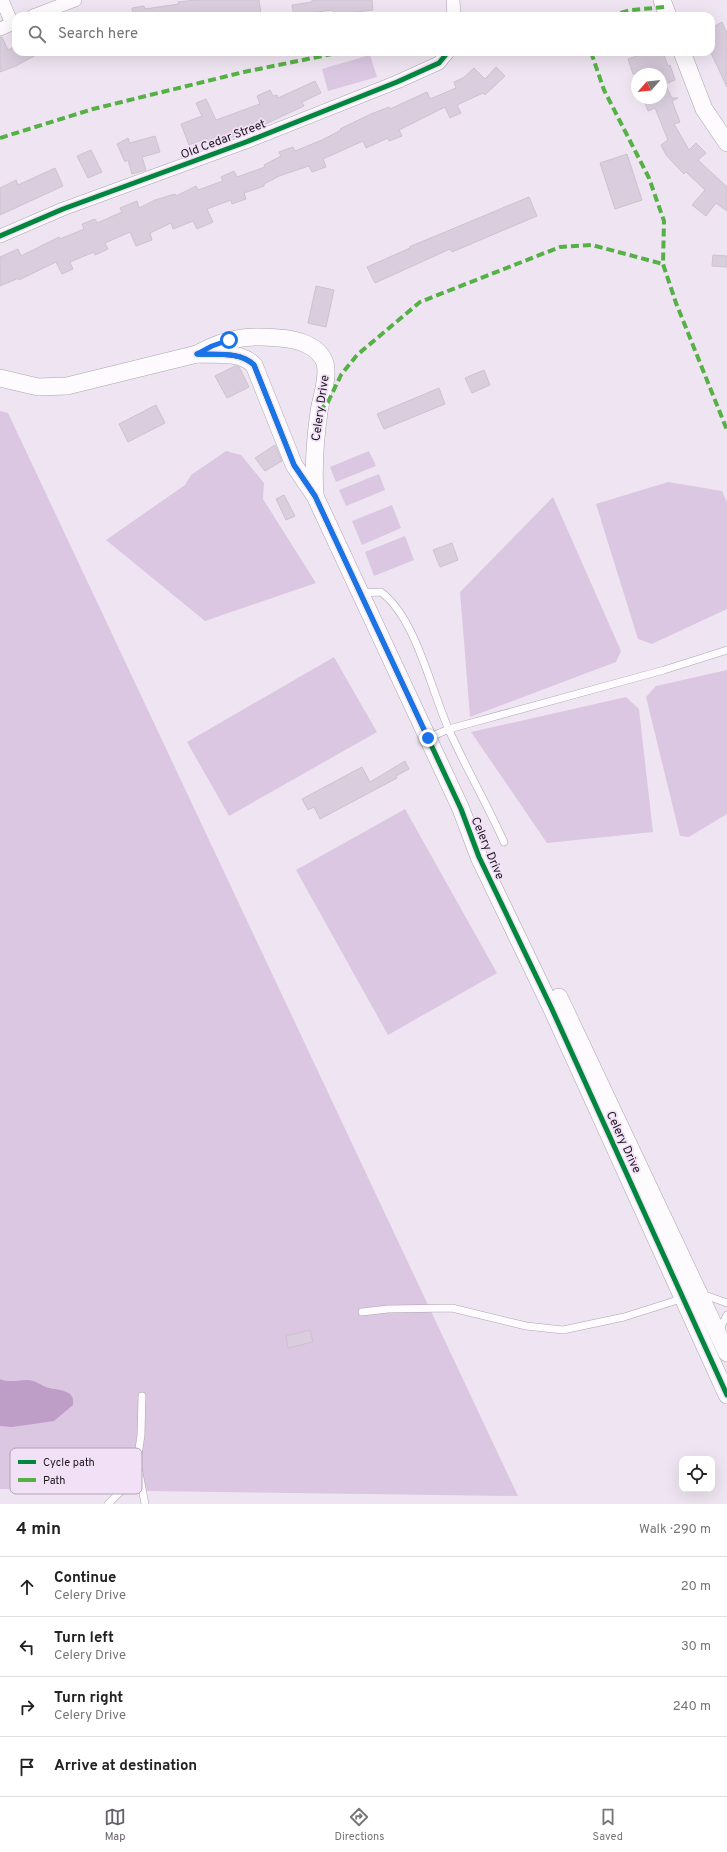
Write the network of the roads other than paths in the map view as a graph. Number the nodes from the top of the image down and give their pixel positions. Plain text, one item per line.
1 (2, 0) edge
2 (75, 0) edge
3 (453, 0) edge
4 (662, 0) edge
5 (44, 12) edge
6 (454, 12) edge
7 (666, 12) edge
8 (9, 25) edge
9 (444, 56) edge
10 (684, 56) edge
11 (727, 143) edge
12 (0, 236) edge
13 (197, 354) junction
14 (0, 378) edge
15 (315, 496) junction
16 (360, 593) junction
17 (727, 650) edge
18 (449, 729) junction
19 (428, 738) junction
20 (461, 809) junction
21 (504, 842) dead end
22 (700, 1293) junction
23 (684, 1298) junction
24 (727, 1303) edge
25 (362, 1312) dead end
26 (727, 1315) edge
27 (718, 1333) junction
28 (727, 1353) edge
29 (727, 1395) edge
30 (142, 1396) dead end
31 (139, 1448) edge
32 (142, 1488) edge
33 (118, 1494) edge
34 (108, 1504) edge
35 (145, 1504) edge

1 - 8 street
2 - 5 street
3 - 6 street
4 - 7 street
9 - 12 street, Old Cedar Street
10 - 11 street
13 - 14 street, Celery Drive
13 - 15 street, Celery Drive
13 - 15 street, Celery Drive
15 - 16 street, Celery Drive
16 - 18 lane
16 - 19 street, Celery Drive
17 - 18 lane
18 - 19 lane
18 - 21 lane
19 - 20 street, Celery Drive
20 - 22 street, Celery Drive
20 - 23 street, Celery Drive
22 - 24 lane
22 - 27 street, Celery Drive
23 - 25 lane
23 - 29 street, Celery Drive
26 - 27 lane
27 - 28 street, Celery Drive
30 - 31 lane
32 - 35 lane
33 - 34 lane

